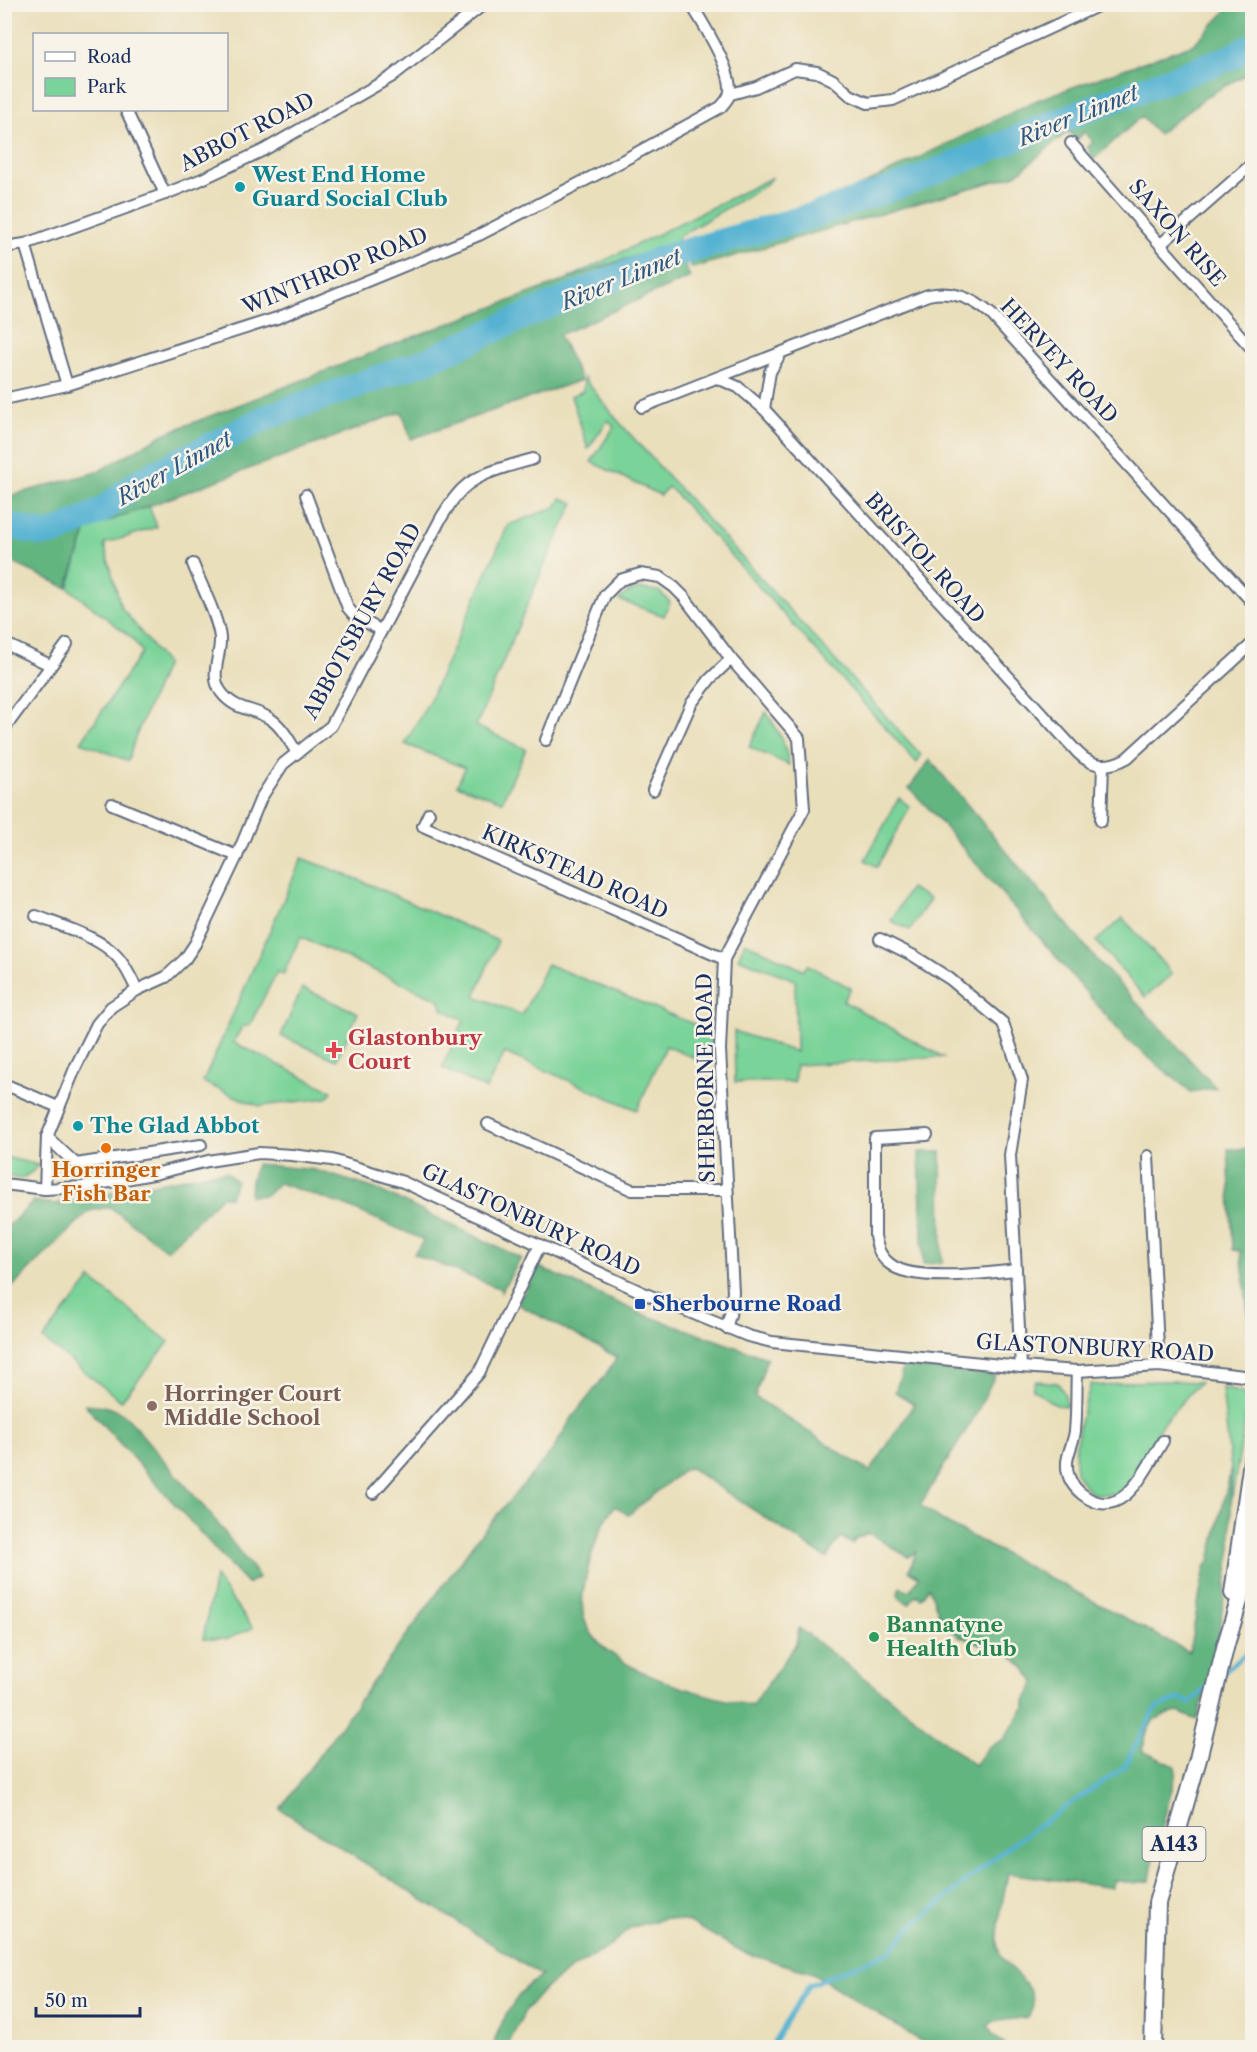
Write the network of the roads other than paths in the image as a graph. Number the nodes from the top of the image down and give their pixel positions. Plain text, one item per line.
1 (484, 4) edge
2 (691, 4) edge
3 (1102, 4) edge
4 (730, 94) junction
5 (126, 111) edge
6 (1071, 143) dead end
7 (1252, 164) edge
8 (165, 194) junction
9 (26, 244) junction
10 (1161, 244) junction
11 (4, 247) edge
12 (1252, 349) edge
13 (780, 354) junction
14 (717, 378) junction
15 (67, 385) junction
16 (4, 399) edge
17 (642, 407) dead end
18 (764, 409) junction
19 (533, 459) dead end
20 (306, 495) dead end
21 (193, 564) dead end
22 (1252, 602) edge
23 (380, 630) junction
24 (4, 643) edge
25 (67, 644) dead end
26 (1252, 644) edge
27 (731, 659) junction
28 (50, 665) junction
29 (4, 729) edge
30 (546, 740) dead end
31 (297, 753) junction
32 (1103, 765) junction
33 (653, 790) dead end
34 (112, 804) dead end
35 (429, 813) dead end
36 (1101, 821) dead end
37 (237, 856) junction
38 (36, 916) dead end
39 (880, 939) dead end
40 (724, 959) junction
41 (137, 990) junction
42 (4, 1084) edge
43 (58, 1107) junction
44 (488, 1124) dead end
45 (927, 1135) dead end
46 (47, 1137) junction
47 (201, 1144) dead end
48 (1148, 1156) dead end
49 (4, 1184) edge
50 (45, 1189) junction
51 (727, 1190) junction
52 (540, 1245) junction
53 (1016, 1270) junction
54 (726, 1328) junction
55 (1159, 1366) junction
56 (1021, 1367) junction
57 (1077, 1371) junction
58 (1252, 1377) edge
59 (1163, 1441) dead end
60 (1252, 1461) edge
61 (373, 1493) dead end
62 (1252, 1558) edge
63 (1226, 1644) junction
64 (1154, 2048) edge

1 - 8 street, ABBOT ROAD
2 - 4 street
3 - 4 street
4 - 15 street, WINTHROP ROAD
5 - 8 street
6 - 10 street, SAXON RISE
7 - 10 street
8 - 9 street, ABBOT ROAD
9 - 11 street, ABBOT ROAD
9 - 15 street
10 - 12 street, SAXON RISE
13 - 14 street, HERVEY ROAD
13 - 18 street
13 - 22 street, HERVEY ROAD
14 - 17 street, HERVEY ROAD
14 - 18 street, BRISTOL ROAD
15 - 16 street, WINTHROP ROAD
18 - 32 street, BRISTOL ROAD
19 - 23 street, ABBOTSBURY ROAD
20 - 23 street
21 - 31 street
23 - 31 street, ABBOTSBURY ROAD
24 - 28 street
25 - 28 street
26 - 32 street
27 - 30 street, SHERBORNE ROAD
27 - 33 street
27 - 40 street, SHERBORNE ROAD
28 - 29 street
31 - 37 street, ABBOTSBURY ROAD
32 - 36 street
34 - 37 street
35 - 40 street, KIRKSTEAD ROAD
37 - 41 street, ABBOTSBURY ROAD
38 - 41 street
39 - 53 street
40 - 51 street, SHERBORNE ROAD
41 - 43 street, ABBOTSBURY ROAD
42 - 43 street
43 - 46 street, ABBOTSBURY ROAD
44 - 51 street
45 - 53 street
46 - 47 street
46 - 50 street, ABBOTSBURY ROAD
48 - 55 street
49 - 50 street, GLASTONBURY ROAD
50 - 52 street, GLASTONBURY ROAD
51 - 54 street, SHERBORNE ROAD
52 - 54 street, GLASTONBURY ROAD
52 - 61 street
53 - 56 street
54 - 56 street, GLASTONBURY ROAD
55 - 57 street, GLASTONBURY ROAD
55 - 58 street, GLASTONBURY ROAD
56 - 57 street, GLASTONBURY ROAD
57 - 59 street
60 - 63 main road, A143
62 - 63 main road, A143
63 - 64 main road, A143

